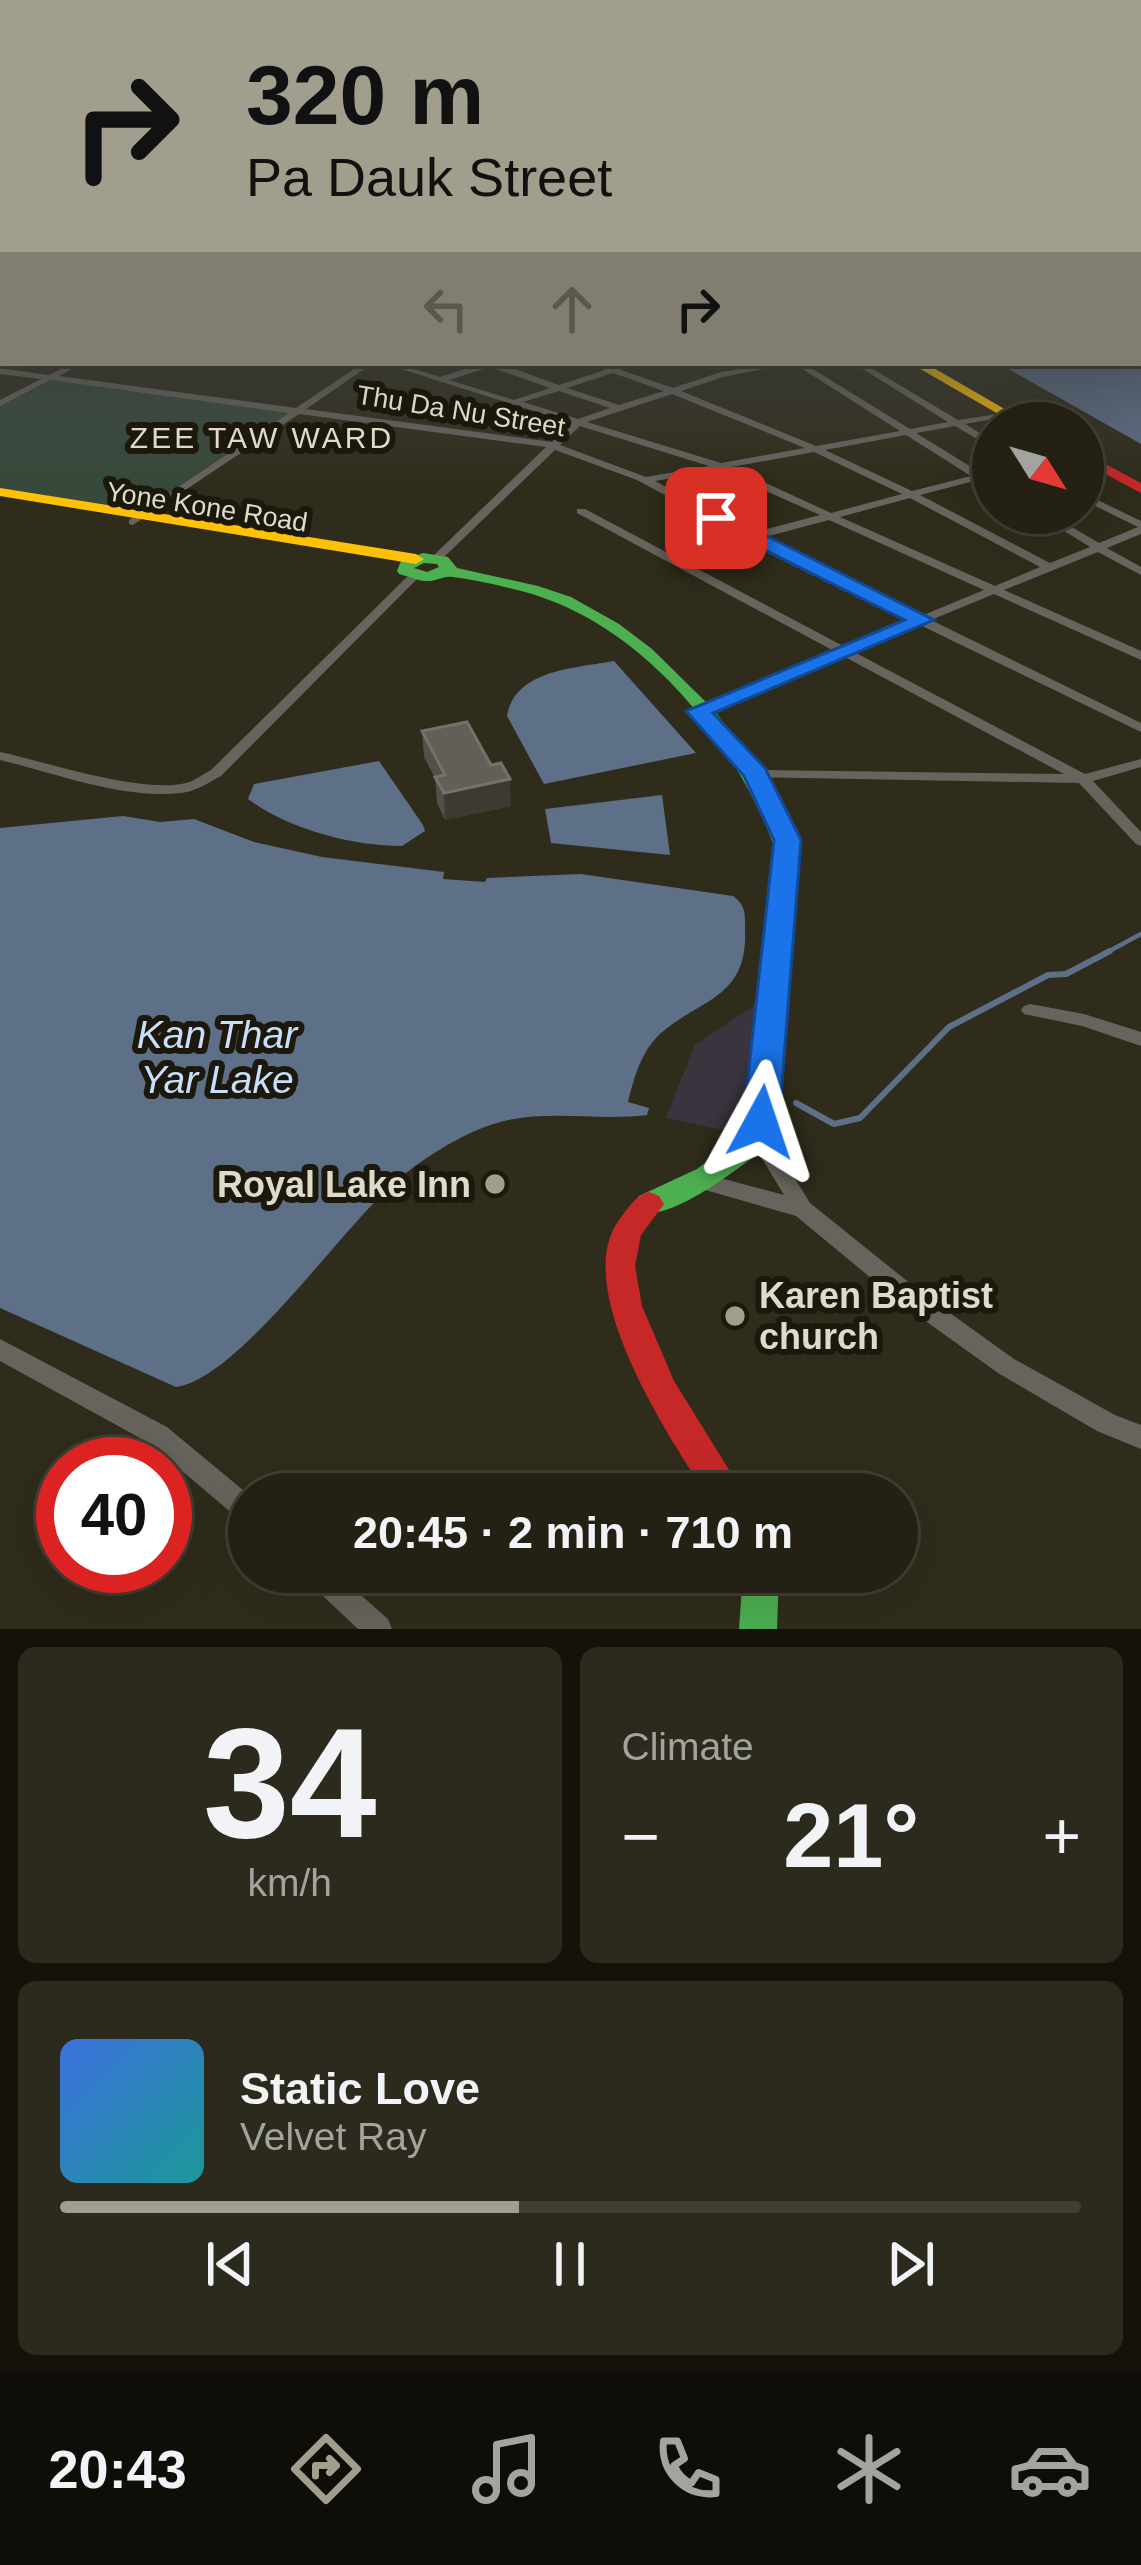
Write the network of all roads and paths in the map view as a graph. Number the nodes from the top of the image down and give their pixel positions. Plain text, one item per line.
1 (72, 366) edge
2 (364, 366) edge
3 (396, 366) edge
4 (481, 366) edge
5 (499, 366) edge
6 (602, 366) edge
7 (622, 366) edge
8 (771, 366) edge
9 (802, 366) edge
10 (861, 366) edge
11 (921, 366) edge
12 (612, 369) junction
13 (0, 371) edge
14 (48, 377) junction
15 (440, 380) junction
16 (558, 386) junction
17 (671, 390) junction
18 (986, 402) edge
19 (0, 403) edge
20 (513, 403) junction
21 (618, 408) junction
22 (296, 410) junction
23 (972, 421) edge
24 (578, 422) junction
25 (954, 422) junction
26 (901, 430) junction
27 (972, 433) edge
28 (551, 445) junction
29 (815, 447) junction
30 (717, 465) junction
31 (1104, 468) edge
32 (972, 472) edge
33 (972, 477) edge
34 (646, 481) junction
35 (1141, 489) edge
36 (913, 491) junction
37 (0, 492) edge
38 (0, 501) edge
39 (1104, 507) edge
40 (581, 511) dead end
41 (833, 516) junction
42 (139, 519) junction
43 (1141, 527) edge
44 (1075, 534) edge
45 (751, 537) junction
46 (1097, 547) junction
47 (424, 566) junction
48 (1048, 567) junction
49 (1141, 572) edge
50 (998, 588) junction
51 (923, 620) junction
52 (845, 651) junction
53 (1141, 656) edge
54 (698, 711) junction
55 (1141, 728) edge
56 (0, 756) edge
57 (1141, 764) edge
58 (755, 773) junction
59 (1082, 778) junction
60 (1141, 841) edge
61 (1030, 1010) dead end
62 (1141, 1040) edge
63 (760, 1130) junction
64 (700, 1181) junction
65 (803, 1209) junction
66 (0, 1348) edge
67 (1141, 1437) edge
68 (713, 1473) edge
69 (228, 1493) edge
70 (339, 1593) edge
71 (760, 1593) edge
72 (378, 1629) edge
73 (758, 1629) edge

1 - 14 street
2 - 22 street
3 - 15 street
4 - 15 street
5 - 16 street
6 - 12 street
7 - 12 street
8 - 17 street
9 - 26 street
10 - 25 street
11 - 18 street
12 - 16 street
12 - 17 street
13 - 14 street, Thu Da Nu Street
14 - 19 street
14 - 22 street, Thu Da Nu Street
15 - 20 street
16 - 20 street
16 - 21 street
17 - 21 street
17 - 29 street
20 - 24 street
21 - 24 street
22 - 28 street, Thu Da Nu Street
22 - 42 street
23 - 25 street
24 - 28 street
24 - 30 street
25 - 26 street
25 - 27 street
26 - 29 street
26 - 32 street
28 - 34 street, Thu Da Nu Street
28 - 47 street
29 - 30 street
29 - 36 street
30 - 34 street
30 - 41 street
31 - 35 street
33 - 36 street
34 - 45 street, Thu Da Nu Street
36 - 41 street
36 - 48 street
37 - 42 street
38 - 42 street, Yone Kone Road
39 - 43 street
40 - 52 street
41 - 45 street
41 - 50 street
42 - 47 street
43 - 46 street
44 - 46 street
45 - 51 street, Thu Da Nu Street
46 - 48 street
46 - 49 street
47 - 54 street
47 - 56 street
48 - 50 street
50 - 51 street
50 - 53 street
51 - 52 street
51 - 55 street, Thu Da Nu Street
52 - 54 street
52 - 59 street
54 - 58 street
57 - 59 street
58 - 59 street
58 - 63 street
59 - 60 street
61 - 62 street
63 - 64 street
63 - 65 street
64 - 65 street
64 - 68 street
65 - 67 street
66 - 69 street
70 - 72 street
71 - 73 street

